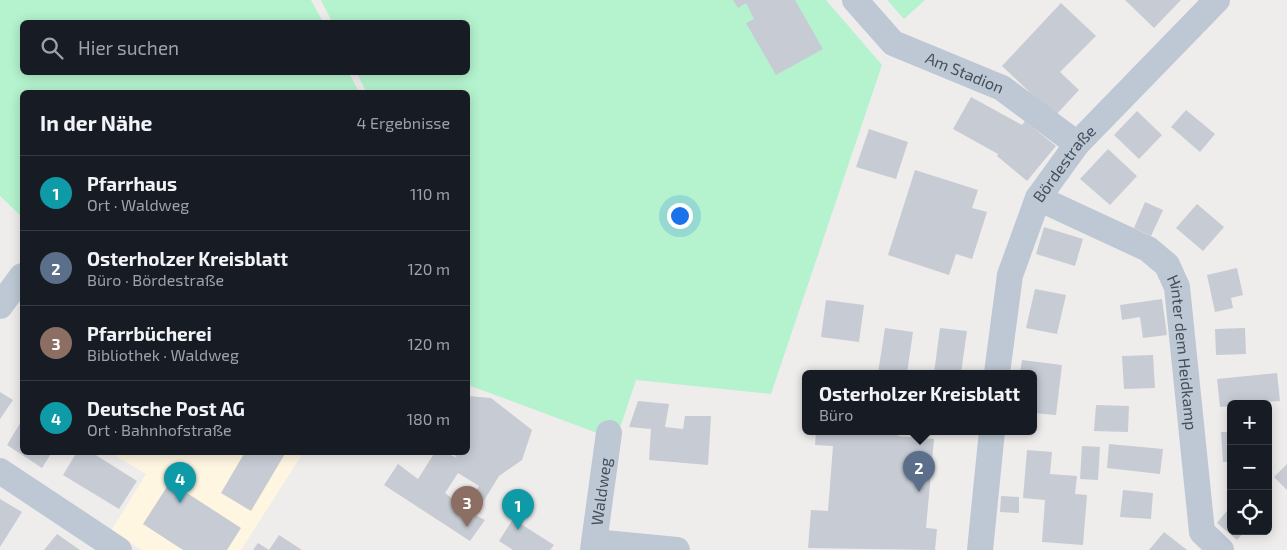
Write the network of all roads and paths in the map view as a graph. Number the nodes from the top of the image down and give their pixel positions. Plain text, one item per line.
1 (855, 0) edge
2 (1217, 0) edge
3 (1077, 144) junction
4 (1038, 198) junction
5 (20, 279) edge
6 (0, 306) edge
7 (997, 370) edge
8 (608, 433) dead end
9 (992, 435) edge
10 (0, 471) edge
11 (594, 546) edge
12 (119, 550) edge
13 (677, 550) edge
14 (980, 550) edge
15 (1221, 550) edge

1 - 3 street, Am Stadion
2 - 3 street, Bördestraße
3 - 4 street, Bördestraße
4 - 7 street, Bördestraße
4 - 15 street, Hinter dem Heidkamp
5 - 6 street
8 - 11 street, Waldweg
9 - 14 street
10 - 12 street
11 - 13 street

